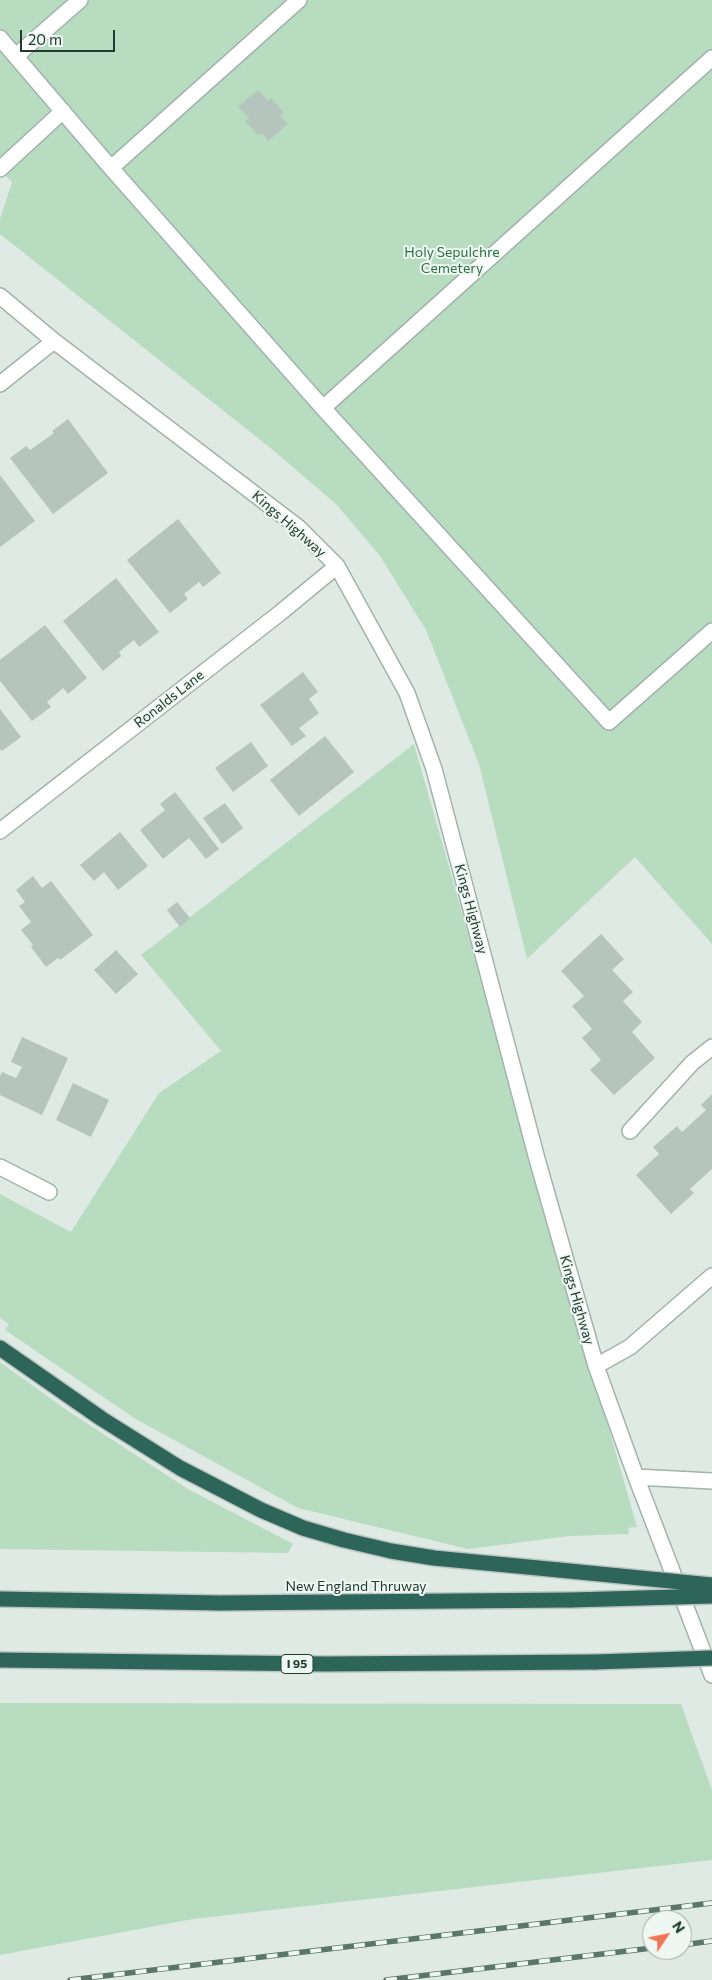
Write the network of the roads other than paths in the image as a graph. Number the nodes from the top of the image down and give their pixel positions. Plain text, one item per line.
1 (80, 0) edge
2 (299, 0) edge
3 (0, 38) edge
4 (16, 56) junction
5 (712, 58) edge
6 (63, 112) junction
7 (111, 168) junction
8 (0, 170) edge
9 (0, 296) edge
10 (54, 341) junction
11 (0, 384) edge
12 (323, 408) junction
13 (337, 566) junction
14 (712, 631) edge
15 (0, 831) edge
16 (712, 1047) edge
17 (630, 1131) dead end
18 (0, 1168) edge
19 (49, 1192) dead end
20 (712, 1276) edge
21 (0, 1348) edge
22 (596, 1366) junction
23 (636, 1477) junction
24 (712, 1481) edge
25 (712, 1585) edge
26 (712, 1596) edge
27 (0, 1598) edge
28 (712, 1658) edge
29 (0, 1660) edge
30 (712, 1675) edge

1 - 4 street
2 - 7 street
3 - 4 street
4 - 6 street
5 - 12 street
6 - 7 street
6 - 8 street
7 - 12 street
9 - 10 street, Kings Highway
10 - 11 street
10 - 13 street, Kings Highway
12 - 14 street
13 - 15 street, Ronalds Lane
13 - 22 street, Kings Highway
16 - 17 street
18 - 19 street
20 - 22 street
21 - 25 highway, bridge
22 - 23 street, Kings Highway
23 - 24 street
23 - 30 street, Kings Highway
26 - 27 highway, New England Thruway, bridge
28 - 29 highway, I 95, bridge

